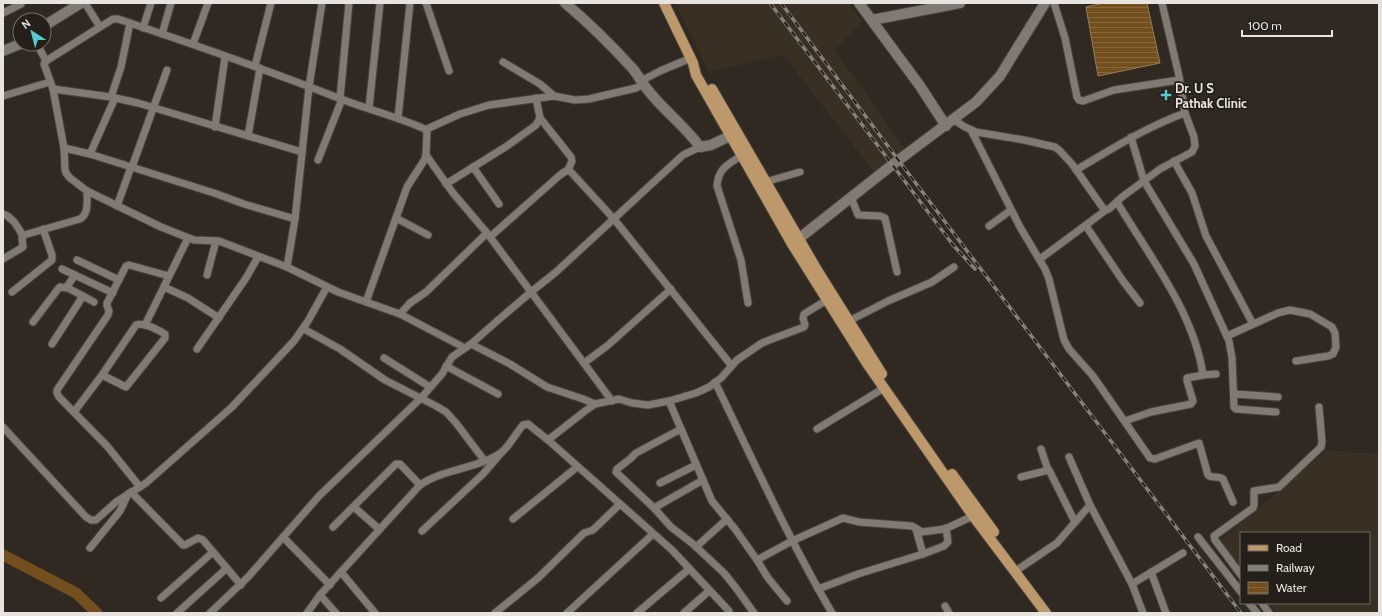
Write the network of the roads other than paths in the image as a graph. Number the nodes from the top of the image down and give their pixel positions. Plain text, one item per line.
1 (80, 3) edge
2 (85, 3) edge
3 (151, 3) edge
4 (171, 3) edge
5 (208, 3) edge
6 (271, 3) edge
7 (322, 3) edge
8 (350, 3) edge
9 (380, 3) edge
10 (410, 3) edge
11 (426, 3) edge
12 (566, 3) edge
13 (664, 3) edge
14 (859, 3) edge
15 (960, 3) edge
16 (1046, 3) edge
17 (1054, 3) edge
18 (1162, 3) edge
19 (21, 4) edge
20 (3, 13) edge
21 (872, 20) junction
22 (52, 21) edge
23 (130, 23) junction
24 (100, 27) junction
25 (143, 28) junction
26 (162, 34) junction
27 (193, 44) junction
28 (41, 52) edge
29 (225, 57) junction
30 (692, 60) junction
31 (46, 61) junction
32 (503, 62) dead end
33 (258, 67) junction
34 (167, 70) dead end
35 (449, 71) dead end
36 (1180, 80) junction
37 (642, 83) junction
38 (51, 86) junction
39 (309, 86) junction
40 (3, 96) edge
41 (554, 96) junction
42 (113, 97) junction
43 (536, 98) junction
44 (341, 99) junction
45 (154, 108) junction
46 (369, 108) junction
47 (1185, 113) junction
48 (398, 118) junction
49 (540, 118) junction
50 (950, 123) junction
51 (215, 127) junction
52 (426, 130) junction
53 (971, 130) junction
54 (248, 136) junction
55 (730, 136) junction
56 (1131, 137) junction
57 (700, 147) junction
58 (64, 148) junction
59 (302, 152) junction
60 (90, 154) junction
61 (426, 154) junction
62 (742, 156) junction
63 (318, 160) dead end
64 (1174, 162) junction
65 (132, 167) junction
66 (473, 167) junction
67 (568, 170) junction
68 (1076, 170) junction
69 (800, 172) dead end
70 (1144, 181) junction
71 (765, 182) junction
72 (446, 184) junction
73 (87, 191) junction
74 (851, 197) junction
75 (1117, 202) junction
76 (499, 204) dead end
77 (117, 206) junction
78 (1011, 210) junction
79 (1106, 210) junction
80 (3, 214) edge
81 (396, 218) junction
82 (295, 219) junction
83 (614, 219) junction
84 (989, 226) dead end
85 (1086, 226) junction
86 (43, 229) junction
87 (489, 235) junction
88 (23, 236) junction
89 (428, 236) dead end
90 (188, 238) junction
91 (216, 241) junction
92 (796, 241) junction
93 (258, 257) junction
94 (1040, 259) junction
95 (3, 260) edge
96 (77, 260) dead end
97 (286, 267) junction
98 (954, 268) dead end
99 (62, 269) dead end
100 (897, 272) dead end
101 (207, 274) dead end
102 (75, 275) junction
103 (169, 276) junction
104 (119, 280) junction
105 (164, 286) junction
106 (66, 287) junction
107 (326, 287) junction
108 (670, 289) junction
109 (12, 292) dead end
110 (531, 292) junction
111 (113, 293) junction
112 (84, 296) junction
113 (827, 300) junction
114 (94, 302) dead end
115 (366, 302) junction
116 (748, 303) dead end
117 (1140, 303) dead end
118 (400, 314) junction
119 (219, 318) junction
120 (849, 321) junction
121 (33, 322) dead end
122 (1253, 324) junction
123 (145, 325) junction
124 (304, 329) junction
125 (1227, 336) junction
126 (52, 344) dead end
127 (468, 346) junction
128 (197, 349) dead end
129 (384, 358) dead end
130 (1296, 361) dead end
131 (584, 363) junction
132 (731, 365) junction
133 (446, 366) junction
134 (1216, 374) dead end
135 (102, 375) junction
136 (1203, 375) junction
137 (715, 382) junction
138 (430, 387) junction
139 (884, 388) junction
140 (498, 394) dead end
141 (1234, 394) junction
142 (1278, 397) dead end
143 (421, 398) junction
144 (612, 401) junction
145 (669, 401) junction
146 (595, 404) junction
147 (1319, 407) dead end
148 (74, 412) junction
149 (1276, 412) dead end
150 (1125, 421) junction
151 (3, 427) edge
152 (681, 429) junction
153 (817, 429) dead end
154 (548, 440) junction
155 (1041, 449) dead end
156 (502, 451) junction
157 (1069, 457) dead end
158 (484, 460) junction
159 (696, 465) junction
160 (577, 467) junction
161 (1048, 470) junction
162 (1022, 478) dead end
163 (702, 480) junction
164 (660, 483) dead end
165 (420, 485) junction
166 (140, 487) junction
167 (129, 493) junction
168 (1233, 502) dead end
169 (620, 504) junction
170 (1090, 506) junction
171 (354, 507) junction
172 (654, 508) junction
173 (973, 516) junction
174 (514, 519) dead end
175 (727, 519) junction
176 (1075, 522) junction
177 (333, 527) dead end
178 (946, 528) junction
179 (379, 529) junction
180 (916, 529) junction
181 (422, 531) dead end
182 (653, 534) junction
183 (283, 537) junction
184 (1198, 537) dead end
185 (792, 540) junction
186 (696, 547) junction
187 (90, 548) dead end
188 (213, 552) junction
189 (1183, 553) dead end
190 (923, 554) junction
191 (758, 560) junction
192 (227, 568) junction
193 (1020, 568) junction
194 (689, 569) junction
195 (342, 572) junction
196 (1151, 572) junction
197 (1240, 574) edge
198 (1132, 584) junction
199 (241, 585) junction
200 (330, 585) junction
201 (818, 588) junction
202 (709, 591) junction
203 (1240, 591) edge
204 (320, 595) junction
205 (161, 598) dead end
206 (787, 601) dead end
207 (1250, 604) edge
208 (1263, 604) edge
209 (945, 606) dead end
210 (728, 611) dead end
211 (177, 613) edge
212 (210, 613) edge
213 (307, 613) edge
214 (336, 613) edge
215 (375, 613) edge
216 (495, 613) edge
217 (567, 613) edge
218 (637, 613) edge
219 (684, 613) edge
220 (754, 613) edge
221 (832, 613) edge
222 (949, 613) edge
223 (1046, 613) edge
224 (1054, 613) edge
225 (1143, 613) edge
226 (1166, 613) edge
227 (1257, 613) edge
228 (1269, 613) edge

1 - 22 street
2 - 24 street
3 - 25 street
4 - 26 street
5 - 27 street
6 - 33 street
7 - 39 street
8 - 44 street
9 - 46 street
10 - 48 street
11 - 35 street
12 - 37 street
13 - 30 main road
14 - 21 street
15 - 21 street
16 - 50 street
17 - 36 street
18 - 36 street
19 - 20 street
21 - 50 street
23 - 24 street
23 - 25 street
23 - 42 street
24 - 31 street
25 - 26 street
26 - 27 street
27 - 29 street
28 - 31 street
29 - 33 street
29 - 51 street
30 - 37 street
30 - 55 main road
30 - 71 main road
31 - 38 street
32 - 41 street
33 - 39 street
33 - 54 street
34 - 45 street
36 - 47 street
37 - 41 street
37 - 57 street
38 - 40 street
38 - 42 street
38 - 58 street
39 - 44 street
39 - 59 street
41 - 43 street
42 - 45 street
42 - 60 street
43 - 49 street
43 - 52 street
44 - 46 street
44 - 63 street
45 - 51 street
45 - 65 street
46 - 48 street
47 - 56 street
47 - 64 street
48 - 52 street
49 - 66 street
49 - 67 street
50 - 53 street
50 - 74 street
51 - 54 street
52 - 61 street
53 - 68 street
53 - 78 street
54 - 59 street
55 - 57 street
55 - 62 main road
56 - 68 street
56 - 70 street
57 - 83 street
58 - 60 street
58 - 73 street
59 - 82 street
60 - 65 street
61 - 72 street
61 - 81 street
62 - 92 main road
62 - 116 street
64 - 70 street
64 - 122 street
65 - 77 street
65 - 82 street
66 - 72 street
66 - 76 street
67 - 83 street
67 - 87 street
68 - 79 street
69 - 71 street
70 - 75 street
70 - 125 street
71 - 92 main road
72 - 87 street
73 - 77 street
73 - 86 street
74 - 92 street
74 - 100 street
75 - 79 street
75 - 136 street
77 - 90 street
78 - 84 street
78 - 94 street
79 - 85 street
80 - 88 street
81 - 89 street
81 - 115 street
82 - 97 street
83 - 108 street
83 - 110 street
85 - 94 street
85 - 117 street
86 - 88 street
86 - 109 street
87 - 110 street
87 - 118 street
88 - 95 street
90 - 91 street
90 - 103 street
91 - 93 street
91 - 101 street
92 - 113 main road
92 - 120 main road
93 - 97 street
93 - 119 street
94 - 150 street
96 - 104 street
97 - 107 street
98 - 120 street
99 - 102 street
102 - 106 street
102 - 111 street
103 - 104 street
103 - 105 street
104 - 111 street
105 - 119 street
105 - 123 street
106 - 112 street
106 - 121 street
107 - 115 street
107 - 124 street
108 - 131 street
108 - 132 street
110 - 127 street
110 - 131 street
111 - 148 street
112 - 114 street
112 - 126 street
113 - 132 street
113 - 139 main road
115 - 118 street
118 - 127 street
119 - 128 street
120 - 193 main road
122 - 125 street
122 - 130 street
123 - 135 street
123 - 135 street
124 - 143 street
124 - 166 street
125 - 141 street
127 - 133 street
127 - 146 street
129 - 138 street
131 - 144 street
132 - 137 street
133 - 138 street
133 - 140 street
134 - 136 street
135 - 148 street
136 - 150 street
137 - 145 street
137 - 185 street
138 - 143 street
139 - 153 street
139 - 173 main road
141 - 142 street
141 - 149 street
143 - 158 street
143 - 183 street
144 - 145 street
144 - 146 street
145 - 152 street
146 - 154 street
147 - 197 street
148 - 166 street
150 - 168 street
151 - 167 street
152 - 159 street
152 - 172 street
154 - 156 street
154 - 160 street
155 - 161 street
156 - 158 street
156 - 181 street
157 - 170 street
158 - 165 street
159 - 163 street
159 - 164 street
160 - 169 street
160 - 174 street
161 - 162 street
161 - 176 street
163 - 172 street
163 - 175 street
165 - 171 street
165 - 179 street
166 - 167 street
167 - 187 street
167 - 188 street
169 - 182 street
169 - 216 street
170 - 176 street
170 - 198 street
171 - 177 street
171 - 179 street
172 - 186 street
173 - 178 street
173 - 223 main road
175 - 186 street
175 - 191 street
176 - 193 street
178 - 180 street
178 - 190 street
179 - 195 street
180 - 185 street
180 - 190 street
182 - 194 street
182 - 217 street
183 - 199 street
183 - 200 street
184 - 203 street
185 - 191 street
185 - 201 street
186 - 220 street
188 - 192 street
188 - 205 street
189 - 196 street
190 - 201 street
191 - 206 street
192 - 199 street
192 - 211 street
193 - 224 main road
194 - 202 street
194 - 218 street
195 - 200 street
195 - 215 street
196 - 198 street
196 - 226 street
198 - 225 street
199 - 212 street
200 - 204 street
201 - 221 street
202 - 210 street
202 - 219 street
204 - 213 street
204 - 214 street
207 - 227 street
208 - 228 street
209 - 222 street

